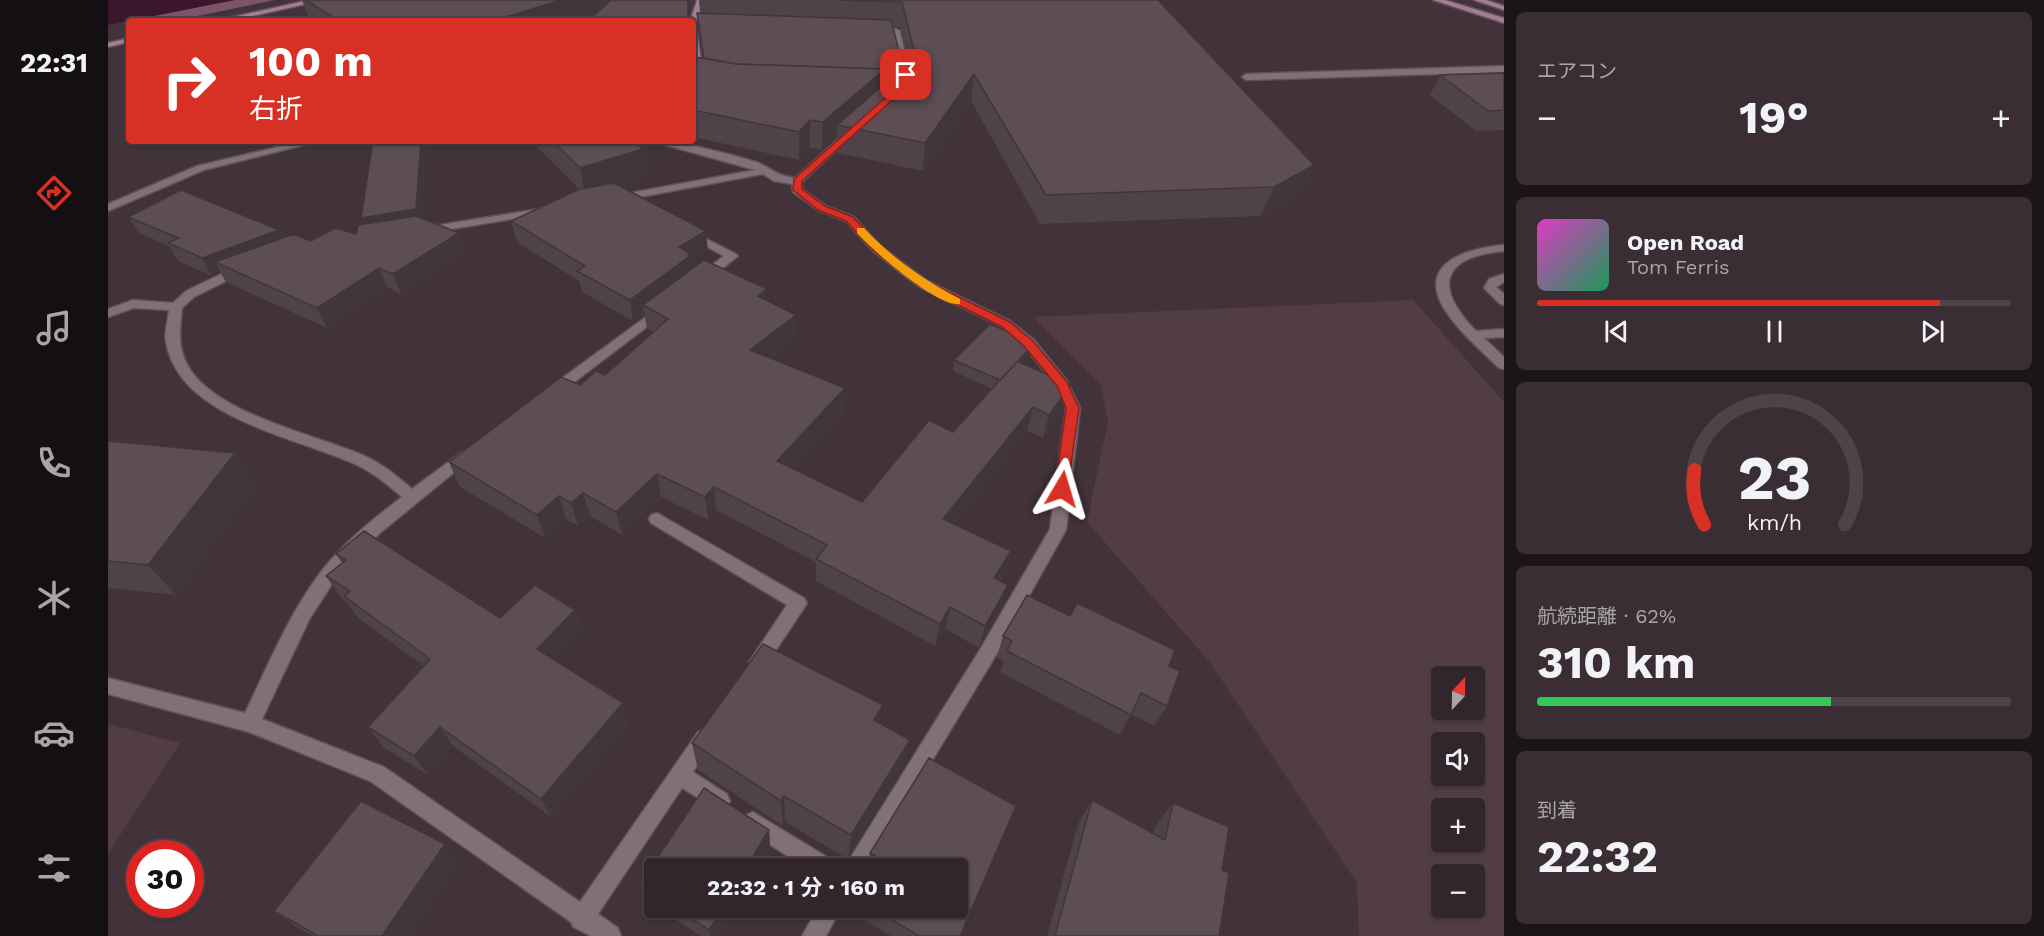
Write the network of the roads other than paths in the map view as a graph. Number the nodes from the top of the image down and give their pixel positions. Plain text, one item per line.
1 (320, 0) edge
2 (701, 0) edge
3 (1437, 0) edge
4 (1479, 0) edge
5 (1504, 7) edge
6 (233, 18) edge
7 (695, 18) edge
8 (1504, 21) edge
9 (696, 24) edge
10 (705, 24) edge
11 (861, 30) edge
12 (126, 41) edge
13 (108, 45) edge
14 (1504, 69) edge
15 (696, 70) edge
16 (1246, 77) dead end
17 (712, 82) edge
18 (897, 91) edge
19 (864, 121) edge
20 (302, 144) edge
21 (668, 144) edge
22 (764, 171) junction
23 (797, 181) junction
24 (108, 208) edge
25 (642, 208) edge
26 (554, 209) edge
27 (682, 230) edge
28 (418, 232) edge
29 (1504, 248) edge
30 (251, 263) edge
31 (1504, 278) edge
32 (1504, 301) edge
33 (176, 307) junction
34 (108, 313) edge
35 (1504, 333) edge
36 (1475, 335) junction
37 (1504, 365) edge
38 (534, 405) edge
39 (478, 448) edge
40 (412, 497) junction
41 (657, 519) dead end
42 (746, 679) edge
43 (108, 686) edge
44 (250, 723) junction
45 (713, 727) edge
46 (680, 775) junction
47 (809, 858) edge
48 (861, 858) edge
49 (824, 918) edge
50 (581, 919) junction
51 (610, 936) edge
52 (813, 936) edge

1 - 6 street
2 - 7 street
3 - 8 street
4 - 5 street
9 - 10 street
11 - 18 street
12 - 13 street
14 - 16 street
15 - 17 street
19 - 23 street
20 - 24 street
21 - 22 street
22 - 23 street
22 - 25 street
23 - 48 street
26 - 28 street
27 - 38 street
29 - 36 street
30 - 33 street
31 - 32 street
33 - 34 street
33 - 40 street
35 - 36 street
36 - 37 street
39 - 40 street
40 - 44 street
41 - 42 street
43 - 44 street
44 - 50 street
45 - 46 street
46 - 47 street
46 - 50 street
49 - 52 street
50 - 51 street

